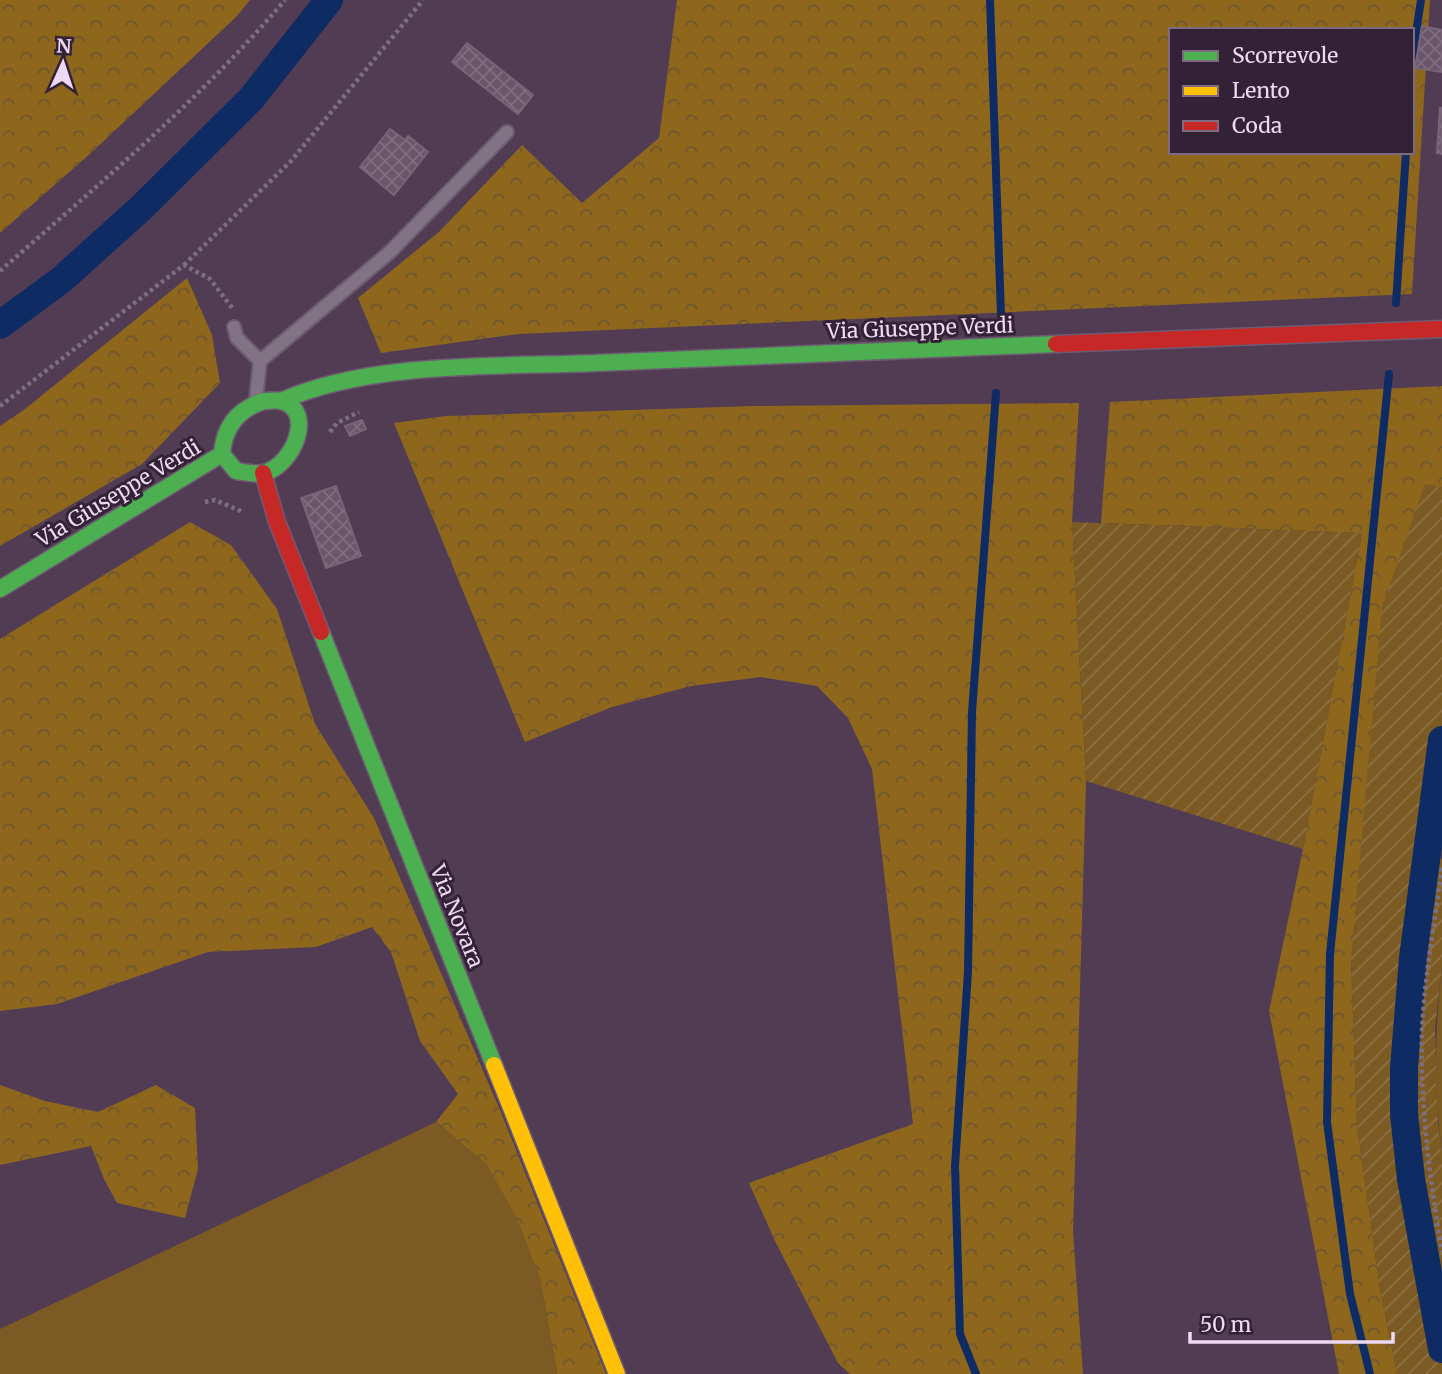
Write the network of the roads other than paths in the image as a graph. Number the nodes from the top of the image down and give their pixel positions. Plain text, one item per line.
1 (507, 132) dead end
2 (1442, 329) edge
3 (235, 333) road end
4 (260, 361) junction
5 (399, 373) junction
6 (341, 397) dead end
7 (281, 401) junction
8 (255, 403) junction
9 (222, 454) junction
10 (264, 473) junction
11 (0, 589) edge
12 (617, 1374) edge

1 - 4 lane
2 - 5 street, Via Giuseppe Verdi
3 - 4 lane
4 - 8 lane
5 - 6 street, Via Giuseppe Verdi
5 - 7 street, Via Giuseppe Verdi
7 - 8 street
7 - 10 street
8 - 9 street
9 - 10 street
9 - 11 street, Via Giuseppe Verdi
10 - 12 street, Via Novara

